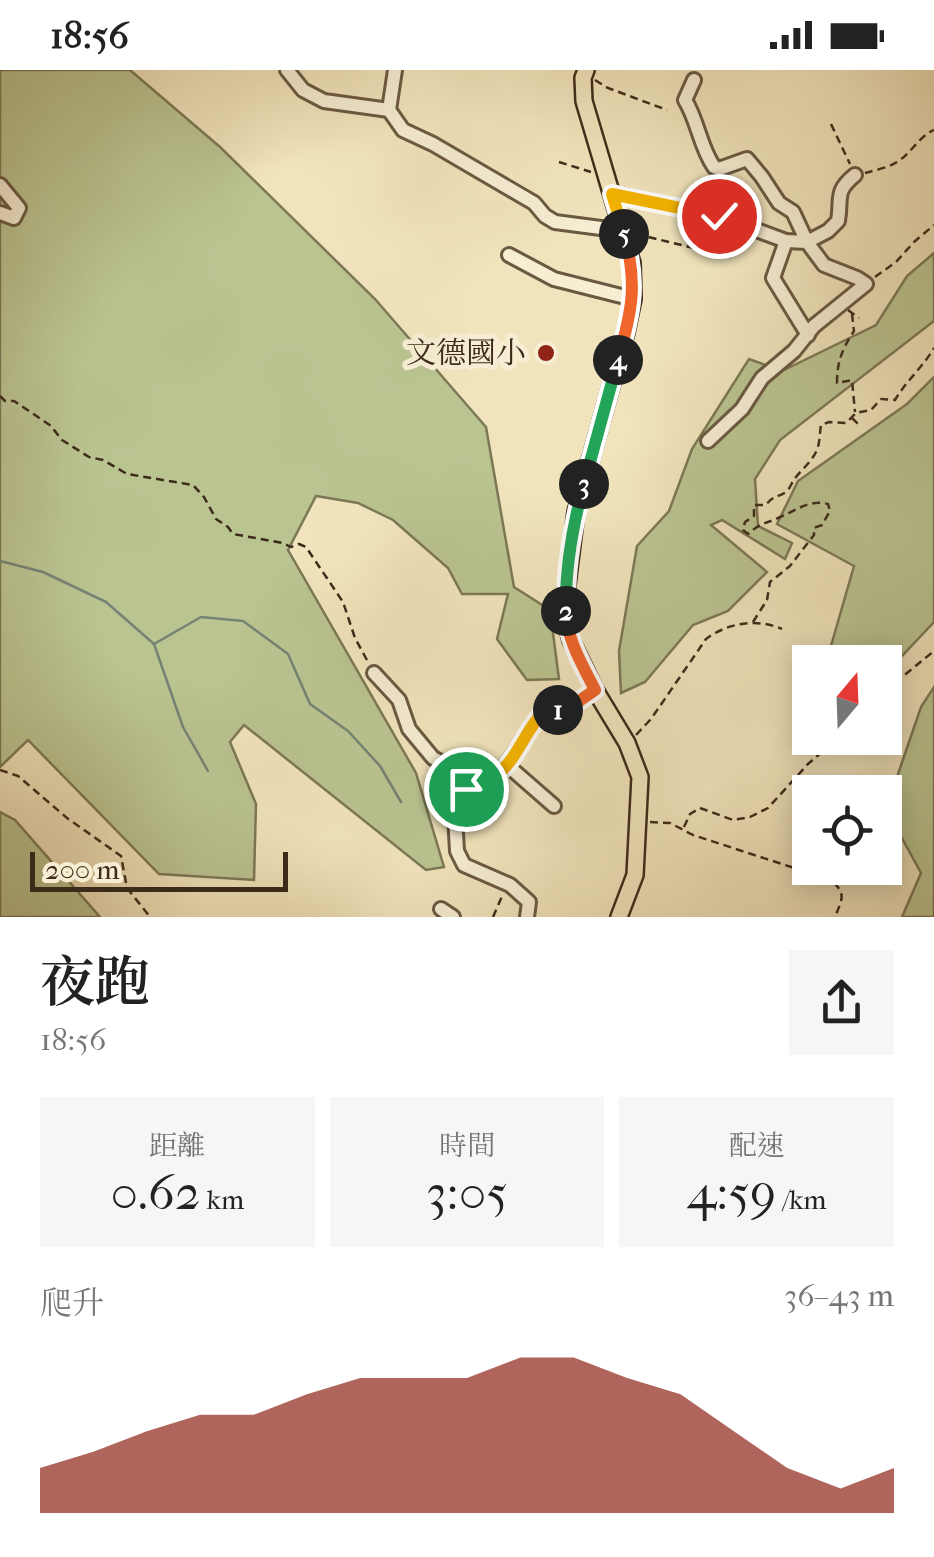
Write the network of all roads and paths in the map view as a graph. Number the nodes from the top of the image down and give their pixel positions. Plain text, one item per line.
1 (287, 70) edge
2 (396, 70) edge
3 (585, 72) edge
4 (694, 80) dead end
5 (389, 110) junction
6 (668, 110) dead end
7 (831, 124) dead end
8 (934, 130) edge
9 (560, 162) dead end
10 (855, 175) junction
11 (0, 185) edge
12 (610, 186) junction
13 (0, 213) edge
14 (934, 225) edge
15 (624, 231) junction
16 (786, 241) junction
17 (806, 242) junction
18 (509, 255) dead end
19 (732, 258) dead end
20 (866, 284) junction
21 (633, 299) junction
22 (852, 314) dead end
23 (808, 334) junction
24 (934, 348) edge
25 (0, 396) edge
26 (853, 415) junction
27 (860, 426) dead end
28 (708, 441) dead end
29 (753, 622) junction
30 (782, 629) dead end
31 (934, 651) edge
32 (374, 674) joint
33 (902, 677) edge
34 (595, 690) junction
35 (627, 743) junction
36 (818, 755) edge
37 (507, 766) junction
38 (0, 770) edge
39 (479, 782) junction
40 (554, 806) dead end
41 (639, 822) junction
42 (682, 830) junction
43 (510, 885) junction
44 (150, 917) edge
45 (493, 917) edge
46 (526, 917) edge
47 (619, 917) edge
48 (835, 917) edge

1 - 5 lane
2 - 5 lane
3 - 6 path
3 - 12 main road
4 - 17 lane
5 - 15 lane
7 - 10 path
8 - 10 path
9 - 12 path
10 - 17 lane
11 - 13 lane
12 - 15 main road
12 - 16 lane
14 - 20 path
15 - 19 path
15 - 21 main road
16 - 17 lane
16 - 23 lane
17 - 20 lane
18 - 21 lane
20 - 23 lane
21 - 34 main road
22 - 26 path
23 - 28 lane
24 - 26 path
25 - 32 path
26 - 27 path
26 - 29 path
29 - 30 path
29 - 35 path
31 - 33 path
32 - 39 lane
34 - 35 main road
34 - 37 lane
35 - 41 main road
36 - 42 path
37 - 39 lane
37 - 40 lane
38 - 44 path
39 - 43 lane
41 - 42 path
41 - 47 main road
42 - 48 path
43 - 45 path
43 - 46 lane

